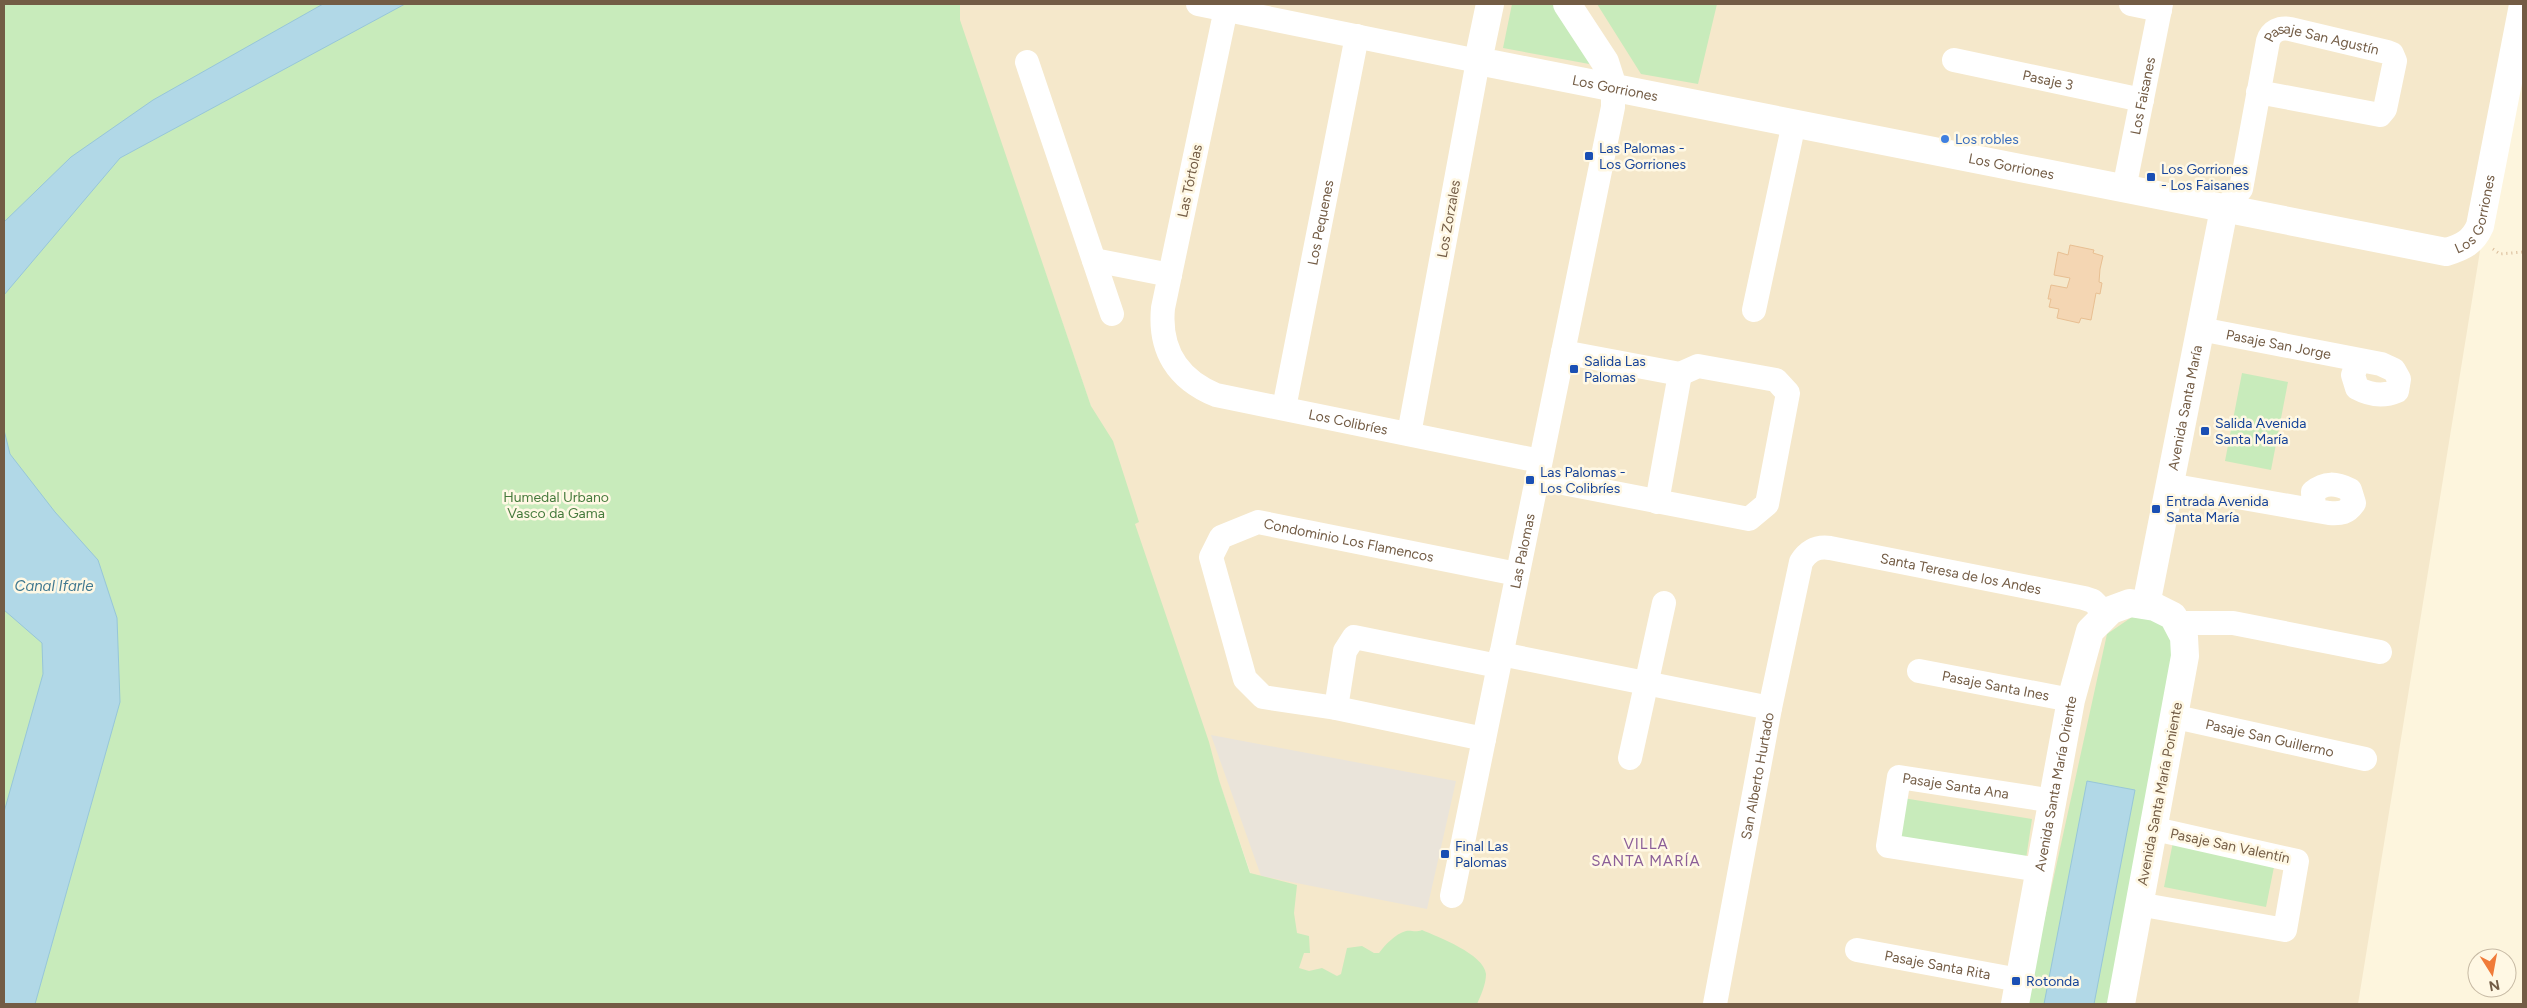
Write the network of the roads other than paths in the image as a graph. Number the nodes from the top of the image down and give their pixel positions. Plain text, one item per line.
1 (1198, 4) edge
2 (1490, 4) edge
3 (1567, 4) edge
4 (2131, 4) edge
5 (2523, 5) edge
6 (1226, 6) edge
7 (2160, 7) edge
8 (1357, 36) junction
9 (1954, 60) dead end
10 (1478, 61) junction
11 (1027, 62) dead end
12 (1614, 87) junction
13 (2258, 92) junction
14 (2142, 100) junction
15 (1794, 123) junction
16 (2124, 189) junction
17 (2224, 209) junction
18 (1094, 260) junction
19 (1170, 275) junction
20 (1754, 310) dead end
21 (1112, 314) dead end
22 (2200, 329) junction
23 (1563, 352) junction
24 (1170, 359) joint
25 (2358, 361) dead end
26 (1680, 374) junction
27 (1284, 408) junction
28 (1409, 434) junction
29 (1539, 469) junction
30 (2169, 485) junction
31 (1657, 502) junction
32 (2314, 510) dead end
33 (1810, 551) joint
34 (1517, 574) junction
35 (1664, 602) dead end
36 (2146, 606) junction
37 (2106, 614) junction
38 (2177, 623) junction
39 (2380, 652) dead end
40 (1500, 660) junction
41 (1918, 670) dead end
42 (1646, 683) junction
43 (2071, 700) junction
44 (1336, 708) junction
45 (1770, 708) junction
46 (2176, 717) junction
47 (1484, 739) junction
48 (1630, 758) dead end
49 (2365, 758) dead end
50 (2054, 801) junction
51 (2154, 829) junction
52 (2039, 870) junction
53 (1452, 896) dead end
54 (2138, 904) junction
55 (1858, 950) dead end
56 (2017, 992) edge
57 (1715, 1004) edge
58 (2122, 1004) edge

1 - 6 street, Los Gorriones
2 - 10 street, Los Zorzales
3 - 12 street
4 - 7 street
5 - 17 street, Los Gorriones
6 - 8 street, Los Gorriones
6 - 19 street, Las Tórtolas
7 - 14 street, Los Faisanes
8 - 10 street, Los Gorriones
8 - 27 street, Los Pequenes
9 - 14 street, Pasaje 3
10 - 12 street, Los Gorriones
10 - 28 street, Los Zorzales
11 - 18 street
12 - 15 street, Los Gorriones
12 - 23 street, Las Palomas
13 - 13 street, Pasaje San Agustín
13 - 17 street, Pasaje San Agustín
14 - 16 street, Los Faisanes
15 - 16 street, Los Gorriones
15 - 20 street
16 - 17 street, Los Gorriones
17 - 22 street, Avenida Santa María
18 - 19 street
18 - 21 street
19 - 24 street, Las Tórtolas
22 - 25 street, Pasaje San Jorge
22 - 30 street, Avenida Santa María
23 - 26 street
23 - 29 street, Las Palomas
24 - 27 street, Los Colibríes
26 - 31 street
26 - 31 street, Los Colibríes
27 - 28 street, Los Colibríes
28 - 29 street, Los Colibríes
29 - 31 street, Los Colibríes
29 - 34 street, Las Palomas
30 - 32 street
30 - 36 street, Avenida Santa María
33 - 37 street, Santa Teresa de los Andes
33 - 45 street, San Alberto Hurtado
34 - 40 street, Las Palomas
34 - 44 street, Condominio Los Flamencos
35 - 42 street
36 - 37 street, Avenida Santa María Oriente
36 - 38 street
37 - 43 street, Avenida Santa María Oriente
38 - 39 street
38 - 46 street, Avenida Santa María Poniente
40 - 42 street
40 - 44 street
40 - 47 street, Las Palomas
41 - 43 street, Pasaje Santa Ines
42 - 45 street
42 - 48 street
43 - 50 street, Avenida Santa María Oriente
44 - 47 street, Condominio Los Flamencos
45 - 57 street, San Alberto Hurtado
46 - 49 street, Pasaje San Guillermo
46 - 51 street, Avenida Santa María Poniente
47 - 53 street, Las Palomas
50 - 52 street, Avenida Santa María Oriente
50 - 52 street, Pasaje Santa Ana
51 - 54 street, Avenida Santa María Poniente
51 - 54 street, Pasaje San Valentín
52 - 56 street, Avenida Santa María Oriente
54 - 58 street, Avenida Santa María Poniente
55 - 56 street, Pasaje Santa Rita

